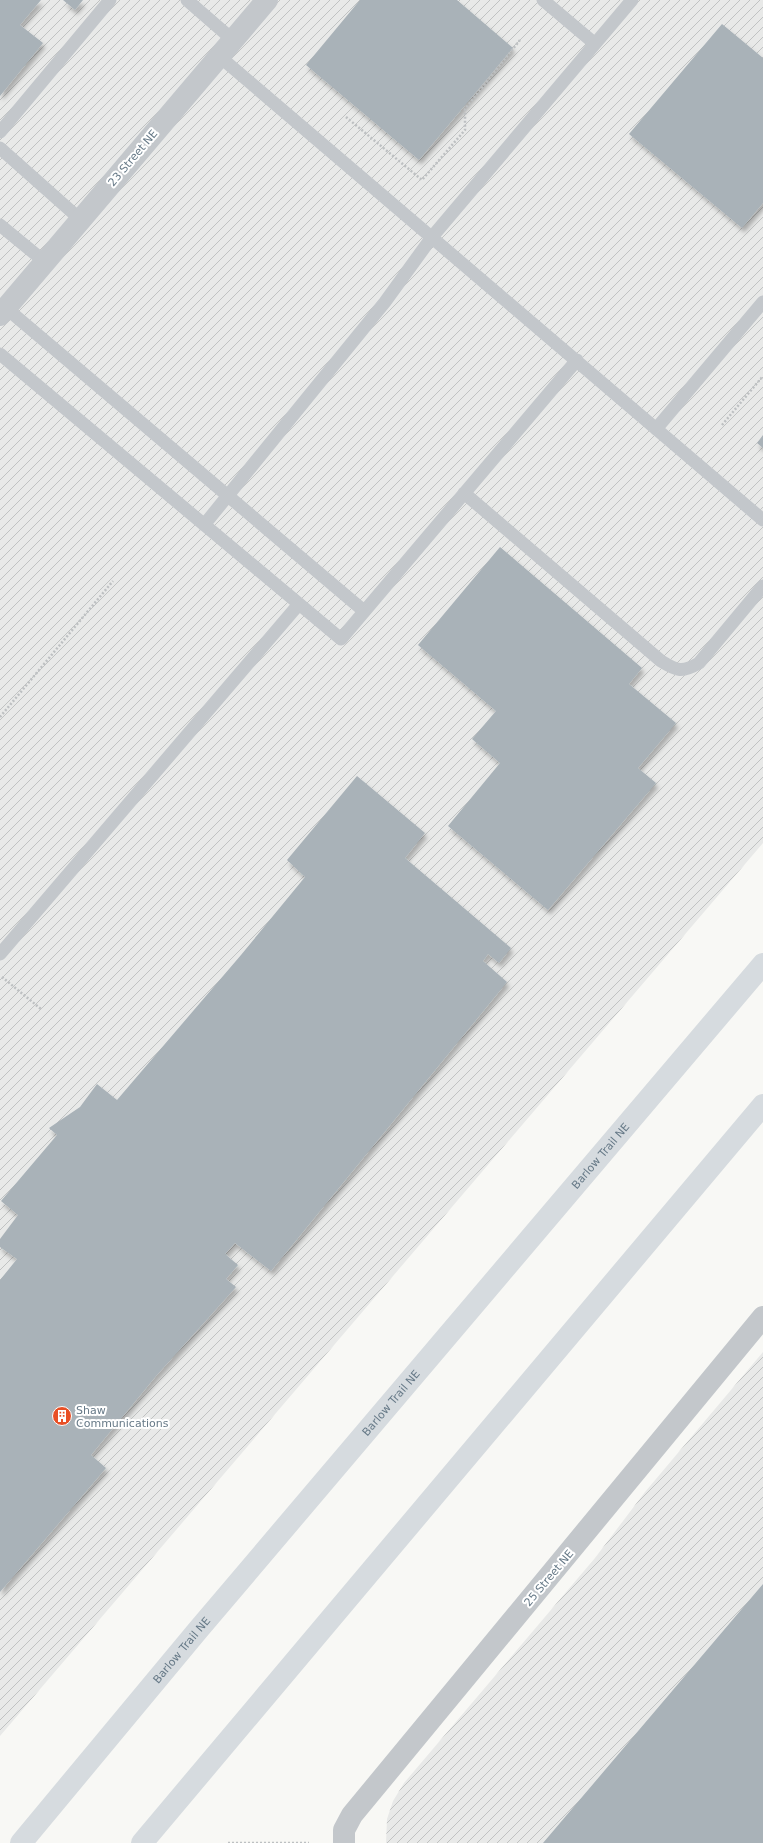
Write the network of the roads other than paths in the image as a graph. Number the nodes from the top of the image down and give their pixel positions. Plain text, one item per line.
1 (110, 0) edge
2 (187, 0) edge
3 (266, 0) edge
4 (543, 0) edge
5 (632, 0) edge
6 (233, 40) junction
7 (594, 43) junction
8 (219, 56) junction
9 (0, 132) edge
10 (0, 148) edge
11 (81, 220) junction
12 (0, 225) edge
13 (432, 237) junction
14 (45, 262) junction
15 (763, 302) edge
16 (3, 312) edge
17 (0, 354) edge
18 (577, 360) junction
19 (656, 429) junction
20 (464, 493) junction
21 (228, 495) junction
22 (763, 520) edge
23 (204, 525) junction
24 (763, 586) edge
25 (299, 604) junction
26 (364, 611) junction
27 (0, 954) edge
28 (763, 964) edge
29 (763, 1105) edge
30 (763, 1317) edge
31 (21, 1843) edge
32 (142, 1843) edge
33 (344, 1843) edge

1 - 9 lane
2 - 6 lane
3 - 6 street, 23 Street NE
4 - 7 lane
5 - 7 lane
6 - 8 street, 23 Street NE
7 - 13 lane
8 - 11 street, 23 Street NE
8 - 13 lane
10 - 11 lane
11 - 14 street, 23 Street NE
12 - 14 lane
13 - 18 lane
13 - 21 lane
14 - 16 street, 23 Street NE
15 - 19 lane
16 - 21 lane
17 - 23 lane
18 - 19 lane
18 - 20 lane
19 - 22 lane
20 - 24 lane
20 - 26 lane
21 - 23 lane
21 - 26 lane
23 - 25 lane
25 - 26 lane
25 - 27 lane
28 - 31 main road, Barlow Trail NE
29 - 32 main road
30 - 33 street, 25 Street NE

